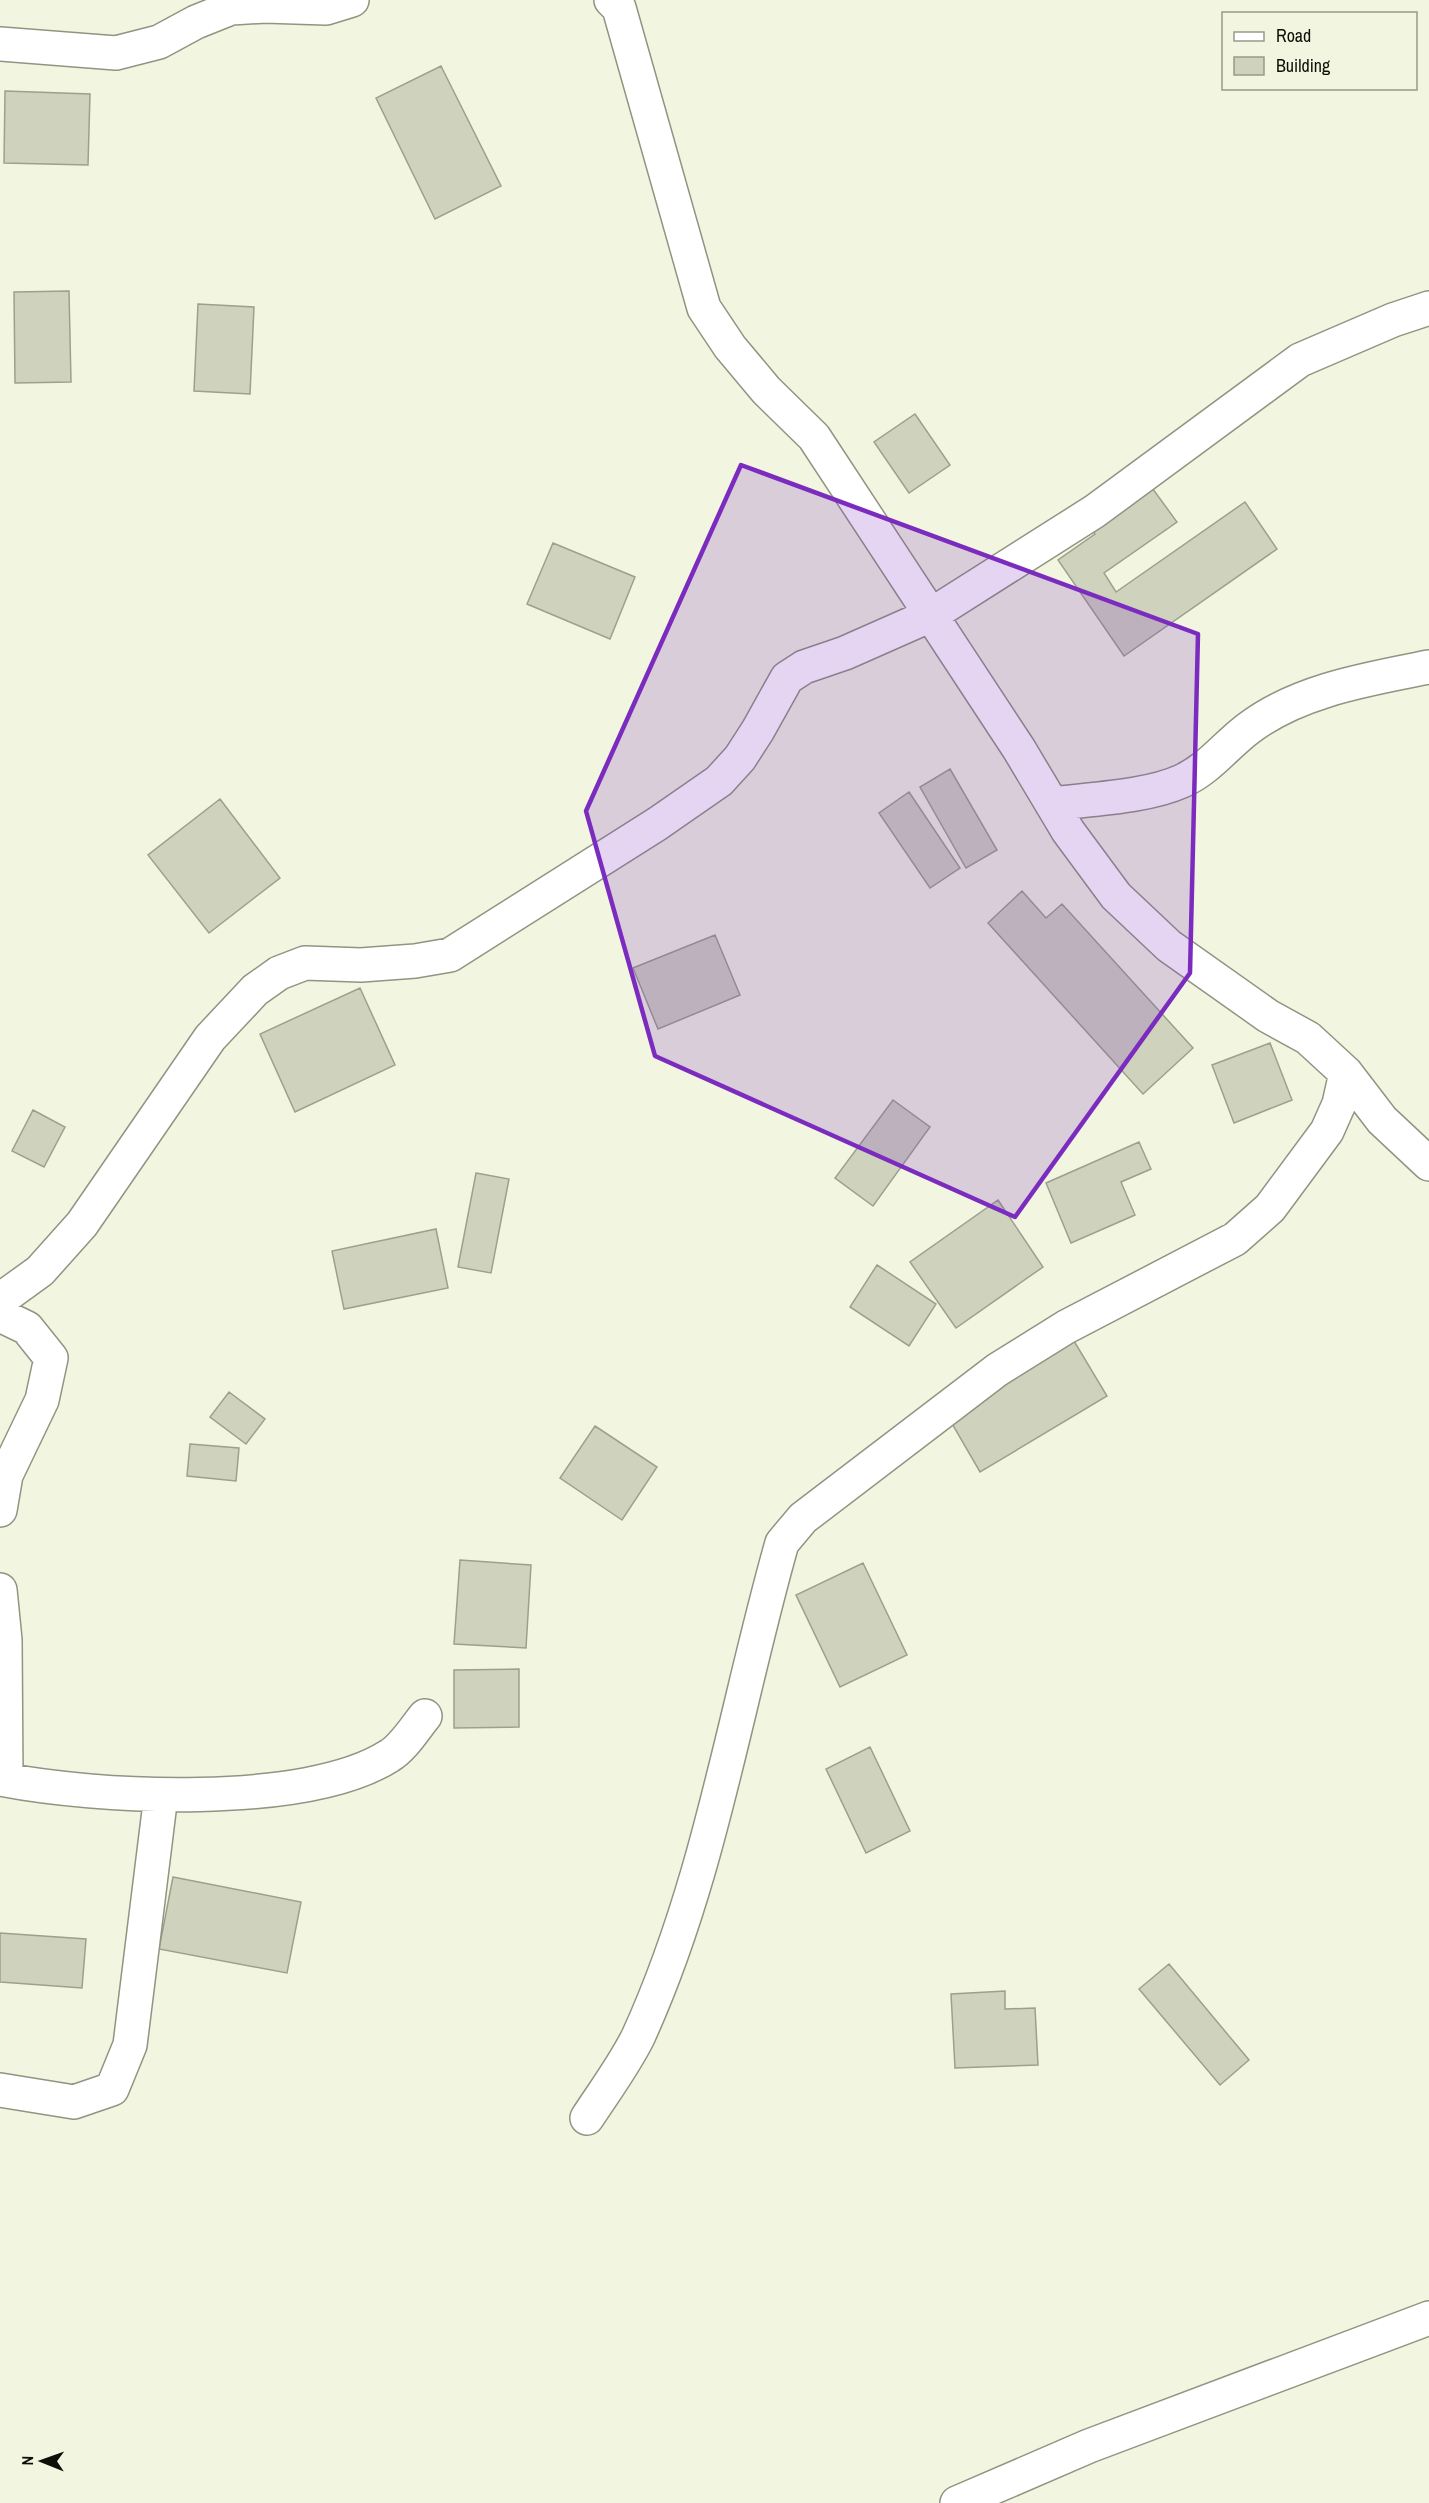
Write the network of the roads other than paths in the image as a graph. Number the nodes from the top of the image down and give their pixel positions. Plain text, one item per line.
1 (352, 0) edge
2 (611, 0) edge
3 (0, 44) edge
4 (1429, 308) edge
5 (931, 615) junction
6 (1429, 667) edge
7 (1052, 804) junction
8 (1346, 1073) junction
9 (1429, 1164) edge
10 (0, 1300) edge
11 (0, 1315) edge
12 (0, 1510) edge
13 (0, 1590) edge
14 (425, 1716) dead end
15 (3, 1780) edge
16 (161, 1796) junction
17 (0, 2091) edge
18 (587, 2118) dead end
19 (1429, 2318) edge
20 (957, 2503) edge

1 - 3 street
2 - 5 street
4 - 5 street
5 - 7 street
5 - 10 street
6 - 7 street
7 - 8 street
8 - 9 street
8 - 18 street
11 - 12 street
13 - 15 street
14 - 16 street
15 - 16 street
16 - 17 street
19 - 20 street

